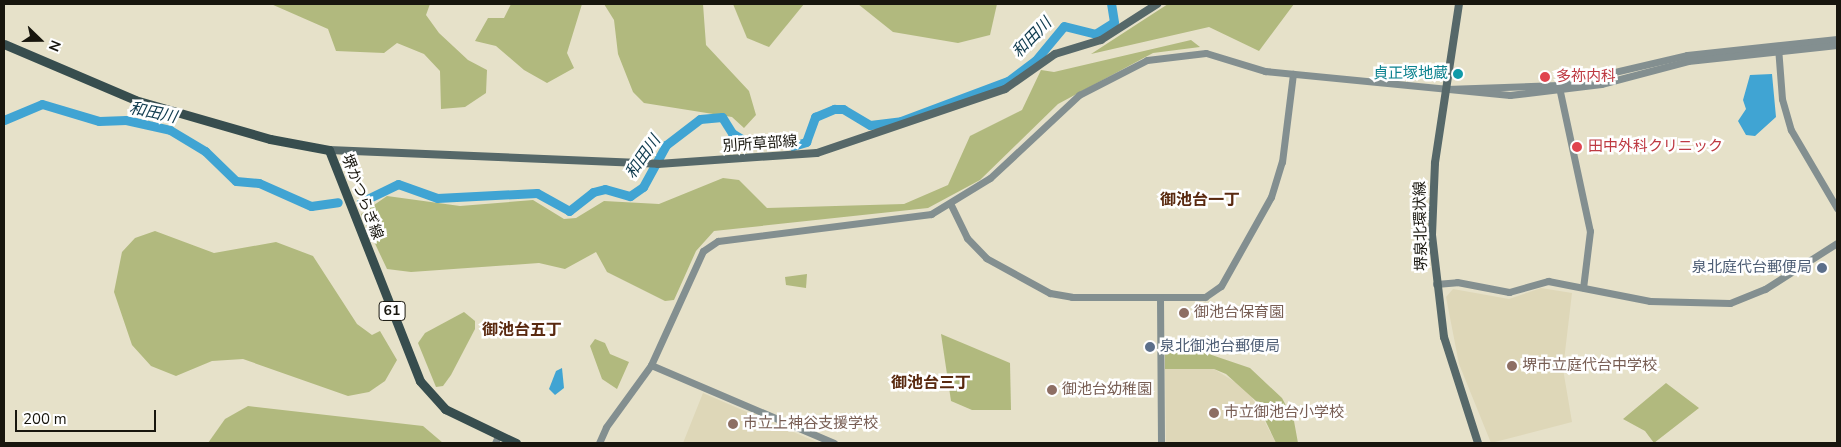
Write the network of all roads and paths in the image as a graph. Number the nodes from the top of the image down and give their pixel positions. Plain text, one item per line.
1 (1157, 4) edge
2 (1459, 4) edge
3 (1837, 39) edge
4 (4, 44) edge
5 (1837, 45) edge
6 (1778, 47) junction
7 (1293, 74) junction
8 (1446, 89) junction
9 (1559, 89) junction
10 (329, 150) junction
11 (952, 205) junction
12 (1837, 208) edge
13 (1837, 243) edge
14 (1436, 284) junction
15 (1583, 288) junction
16 (1160, 298) junction
17 (652, 365) junction
18 (496, 439) edge
19 (516, 443) edge
20 (599, 443) edge
21 (834, 443) edge
22 (1161, 443) edge
23 (1478, 443) edge

1 - 10 main road, 別所草部線
2 - 8 main road, 堺泉北環状線
3 - 6 street
4 - 10 main road, 堺かつらぎ線
5 - 6 street
6 - 9 street
6 - 12 street
7 - 8 street
7 - 11 street
7 - 16 street
8 - 9 street
8 - 14 main road, 堺泉北環状線
9 - 15 street
10 - 18 main road, 堺かつらぎ線 / 61
11 - 16 street
11 - 17 street
13 - 15 street
14 - 15 street
14 - 23 main road, 堺泉北環状線
16 - 22 street
17 - 20 street
17 - 21 street
18 - 19 main road, 堺かつらぎ線 / 61

